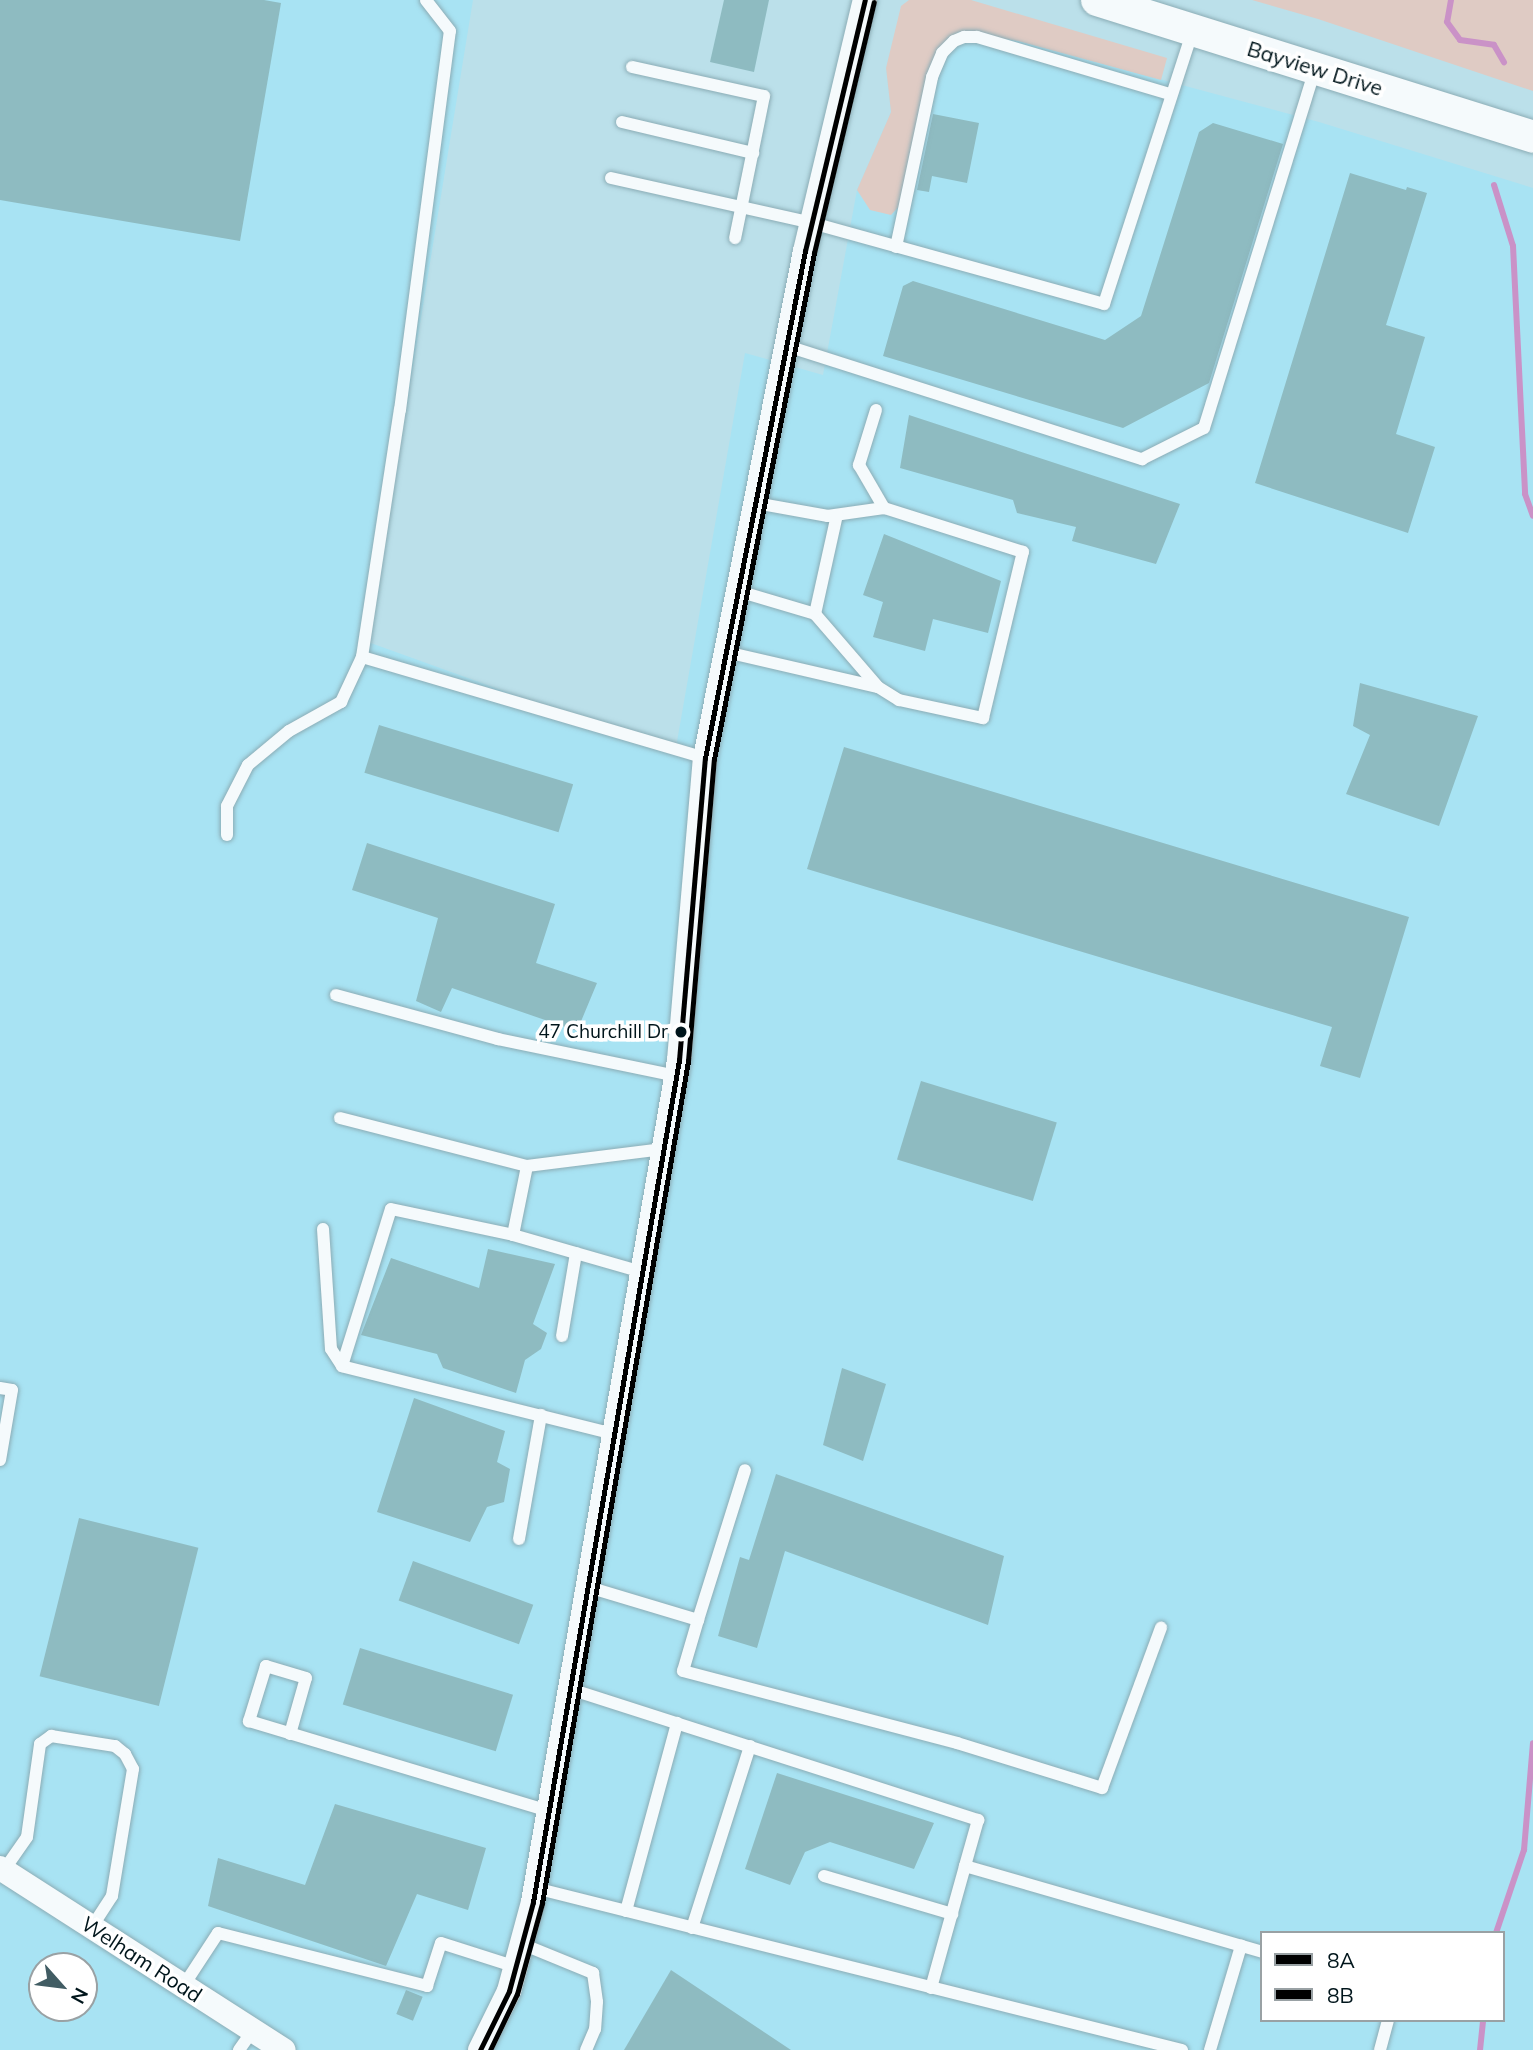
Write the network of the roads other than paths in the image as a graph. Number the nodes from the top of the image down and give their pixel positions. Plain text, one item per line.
1 (426, 0) edge
2 (865, 0) edge
3 (1097, 0) edge
4 (1193, 30) junction
5 (632, 67) dead end
6 (1315, 68) junction
7 (1170, 94) junction
8 (622, 122) dead end
9 (1533, 137) edge
10 (752, 153) junction
11 (611, 178) dead end
12 (742, 207) junction
13 (812, 223) junction
14 (735, 238) dead end
15 (896, 247) junction
16 (787, 346) junction
17 (876, 410) dead end
18 (756, 503) junction
19 (884, 508) junction
20 (837, 515) junction
21 (738, 591) junction
22 (816, 614) junction
23 (726, 652) junction
24 (362, 657) junction
25 (877, 687) junction
26 (705, 758) junction
27 (227, 835) dead end
28 (336, 995) dead end
29 (676, 1076) junction
30 (340, 1118) dead end
31 (663, 1149) junction
32 (527, 1166) junction
33 (323, 1228) dead end
34 (513, 1235) junction
35 (576, 1253) junction
36 (642, 1272) junction
37 (562, 1336) dead end
38 (342, 1366) junction
39 (0, 1388) edge
40 (541, 1415) junction
41 (614, 1434) junction
42 (0, 1460) edge
43 (745, 1470) dead end
44 (519, 1539) dead end
45 (587, 1587) junction
46 (698, 1620) junction
47 (1161, 1628) dead end
48 (570, 1689) junction
49 (677, 1723) junction
50 (290, 1734) junction
51 (750, 1746) junction
52 (549, 1811) junction
53 (965, 1866) junction
54 (2, 1869) edge
55 (824, 1876) dead end
56 (535, 1888) junction
57 (626, 1912) junction
58 (952, 1914) junction
59 (92, 1927) junction
60 (692, 1928) junction
61 (1241, 1946) junction
62 (1260, 1951) edge
63 (519, 1955) junction
64 (184, 1986) junction
65 (932, 1988) junction
66 (1387, 2022) edge
67 (246, 2040) edge
68 (284, 2050) edge
69 (480, 2050) edge
70 (586, 2050) edge
71 (1182, 2050) edge
72 (1210, 2050) edge
73 (1380, 2050) edge

1 - 24 lane
2 - 13 street
3 - 4 street, Bayview Drive
4 - 6 street, Bayview Drive
4 - 7 lane
5 - 10 lane
6 - 9 street, Bayview Drive
6 - 16 lane
7 - 15 lane
7 - 15 lane
8 - 10 lane
10 - 12 lane
11 - 12 lane
12 - 13 lane
12 - 14 lane
13 - 15 lane
13 - 16 street
16 - 18 street
17 - 19 lane
18 - 20 lane
18 - 21 street
19 - 20 lane
19 - 25 lane
20 - 22 lane
21 - 22 lane
21 - 23 street
22 - 25 lane
23 - 25 lane
23 - 26 street
24 - 26 lane
24 - 27 lane
26 - 29 street
28 - 29 lane
29 - 31 street
30 - 32 lane
31 - 32 lane
31 - 36 street
32 - 34 lane
33 - 38 lane
34 - 35 lane
34 - 38 lane
35 - 36 lane
35 - 37 lane
36 - 41 street
38 - 40 lane
39 - 42 lane
40 - 41 lane
40 - 44 lane
41 - 45 street
43 - 46 lane
45 - 46 lane
45 - 48 street
46 - 47 lane
48 - 49 lane
48 - 52 street
49 - 51 lane
49 - 57 lane
50 - 50 lane
50 - 52 lane
51 - 53 lane
51 - 60 lane
52 - 56 street
53 - 58 lane
53 - 61 lane
54 - 59 street, Welham Road
54 - 59 lane
55 - 58 lane
56 - 57 lane
56 - 63 street
57 - 60 lane
58 - 65 lane
59 - 64 street, Welham Road
60 - 65 lane
61 - 62 lane
61 - 72 lane
63 - 64 lane
63 - 69 street
63 - 70 lane
64 - 67 street, Welham Road
65 - 71 lane
66 - 73 lane
67 - 68 street, Welham Road

